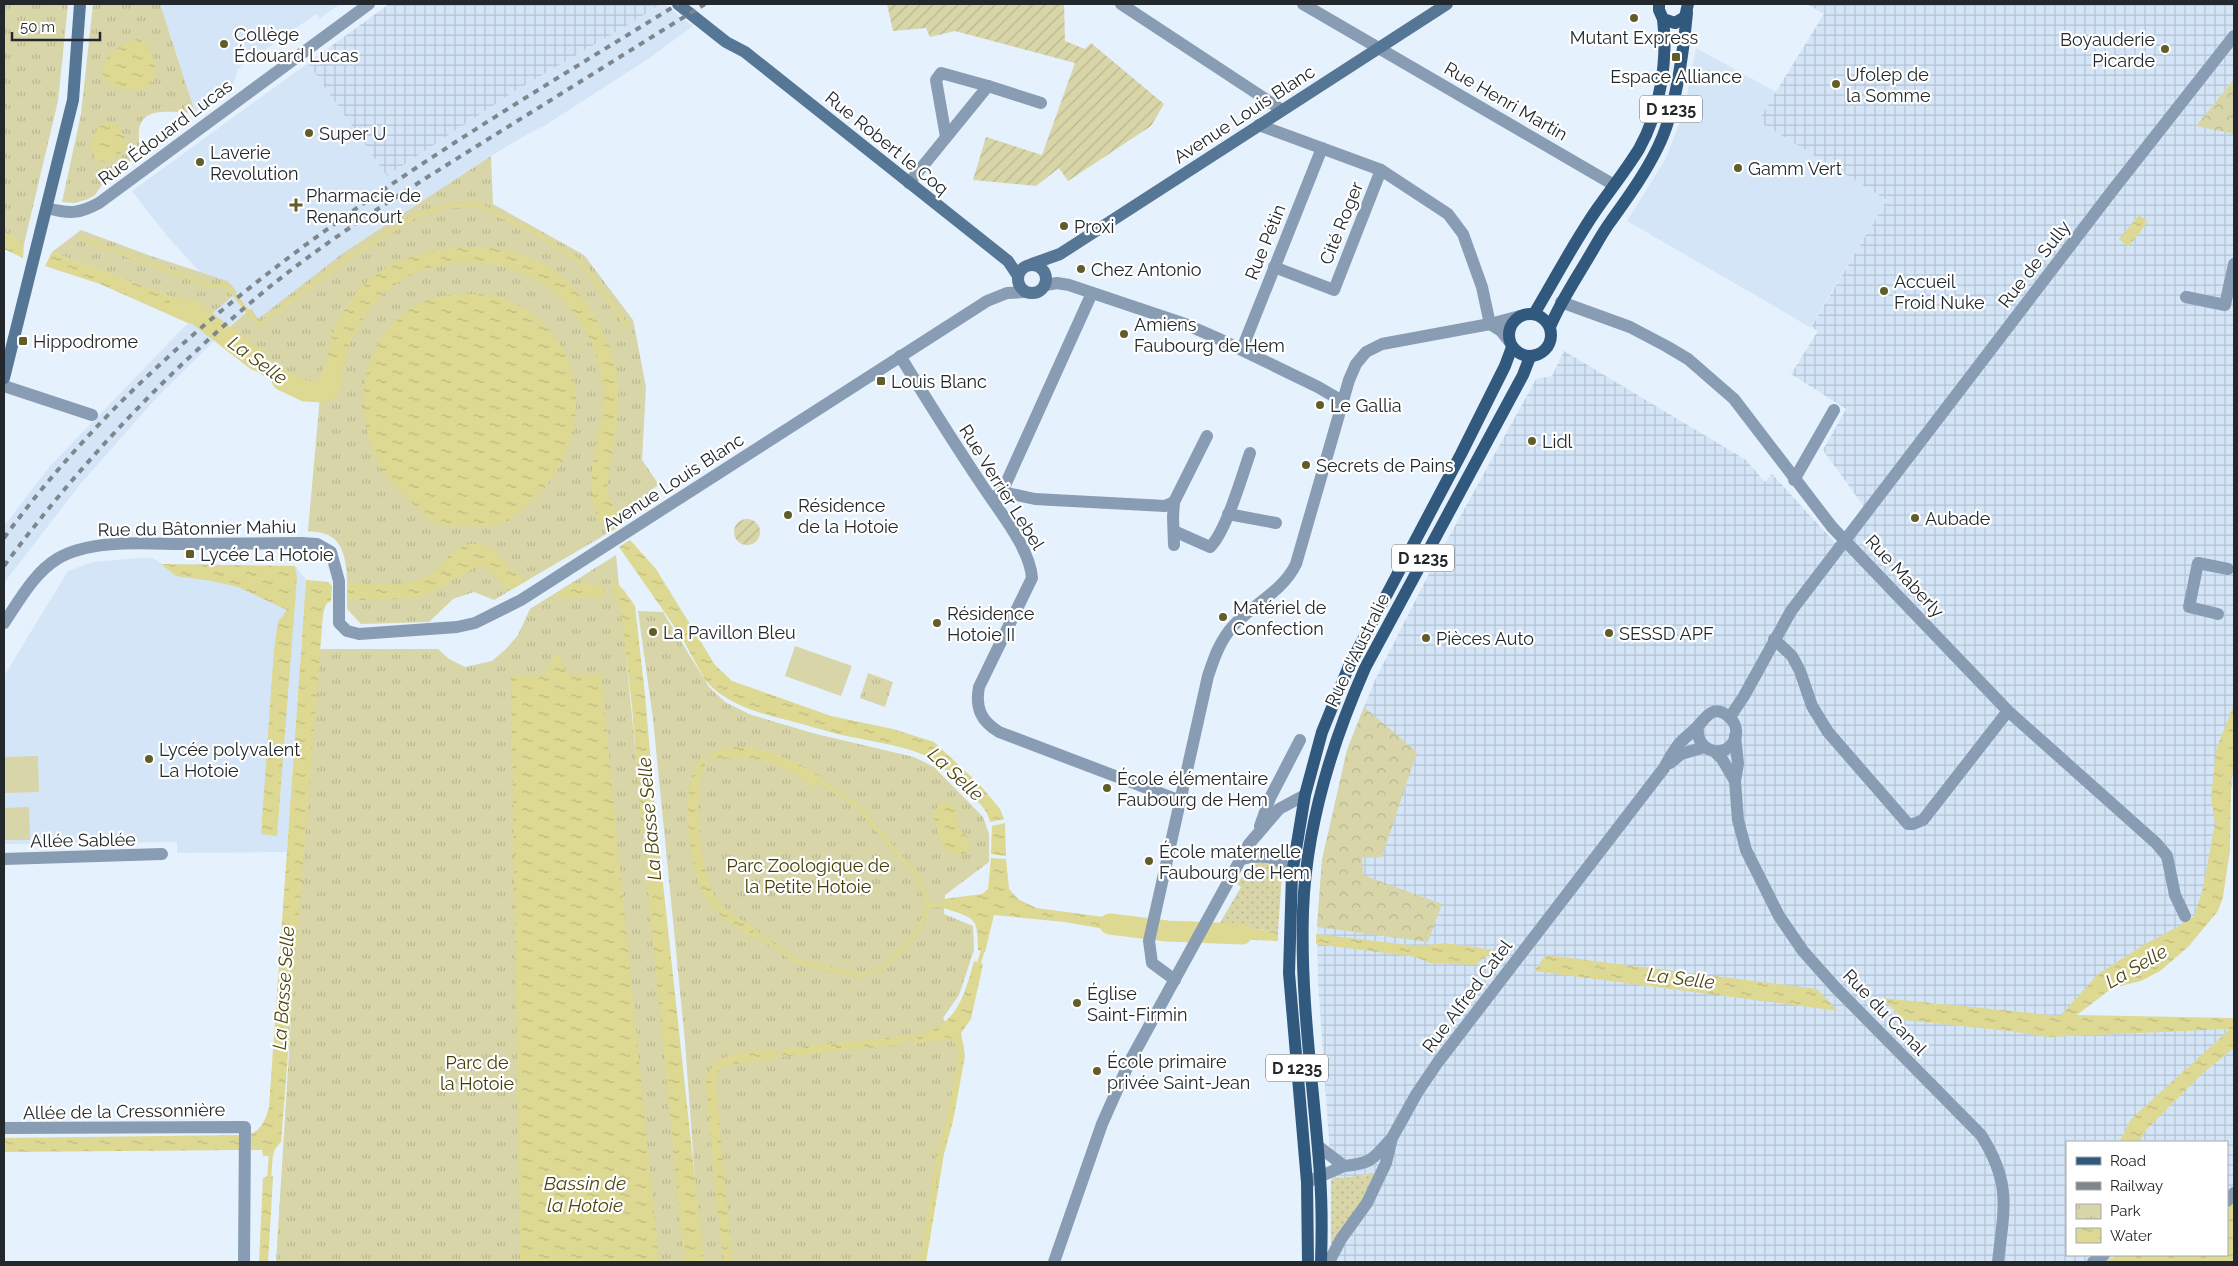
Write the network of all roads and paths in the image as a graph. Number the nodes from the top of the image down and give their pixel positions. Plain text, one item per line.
1 (80, 4) edge
2 (369, 4) edge
3 (678, 4) edge
4 (690, 4) edge
5 (1122, 4) edge
6 (1303, 4) edge
7 (1447, 4) edge
8 (1658, 4) edge
9 (1688, 7) edge
10 (1663, 19) junction
11 (2234, 36) edge
12 (1379, 48) junction
13 (745, 52) junction
14 (988, 86) junction
15 (1042, 103) dead end
16 (1282, 110) junction
17 (1259, 125) junction
18 (946, 137) junction
19 (1322, 148) junction
20 (1381, 170) junction
21 (909, 183) junction
22 (1614, 185) junction
23 (47, 208) junction
24 (1060, 254) junction
25 (2234, 264) edge
26 (1274, 266) junction
27 (1024, 276) junction
28 (1046, 280) junction
29 (1092, 293) junction
30 (2186, 297) dead end
31 (1561, 302) junction
32 (1534, 314) junction
33 (1520, 316) junction
34 (1490, 324) junction
35 (1550, 327) junction
36 (1510, 344) junction
37 (1242, 349) junction
38 (900, 356) junction
39 (1530, 357) junction
40 (4, 378) edge
41 (4, 386) edge
42 (1342, 401) junction
43 (1834, 410) dead end
44 (92, 414) dead end
45 (1207, 436) dead end
46 (1250, 453) dead end
47 (1791, 475) junction
48 (997, 496) junction
49 (1174, 502) junction
50 (1228, 514) junction
51 (1276, 523) dead end
52 (1174, 531) junction
53 (1846, 539) junction
54 (1174, 545) dead end
55 (2228, 569) dead end
56 (339, 601) joint
57 (2218, 614) dead end
58 (4, 623) edge
59 (1774, 639) junction
60 (2008, 711) junction
61 (1730, 717) junction
62 (1698, 727) junction
63 (1735, 736) junction
64 (1300, 740) dead end
65 (1710, 749) junction
66 (1664, 768) junction
67 (1735, 781) junction
68 (1305, 795) junction
69 (1181, 800) junction
70 (1258, 831) junction
71 (162, 854) dead end
72 (4, 859) edge
73 (1242, 859) junction
74 (1292, 874) junction
75 (2185, 916) dead end
76 (1175, 980) junction
77 (4, 1128) edge
78 (1392, 1138) junction
79 (1318, 1146) junction
80 (1344, 1166) junction
81 (1320, 1176) junction
82 (1307, 1182) junction
83 (244, 1262) edge
84 (1054, 1262) edge
85 (1308, 1262) edge
86 (1321, 1262) edge
87 (1329, 1262) edge
88 (1998, 1262) edge

1 - 23 street
2 - 23 street, Rue Édouard Lucas
3 - 13 street
4 - 13 street
5 - 16 street
6 - 12 street, Rue Henri Martin
7 - 12 street, Avenue Louis Blanc
8 - 10 main road
9 - 10 main road
9 - 31 main road, D 1235
10 - 22 main road, D 1235
11 - 53 street, Rue de Sully
12 - 16 street, Avenue Louis Blanc
12 - 22 street, Rue Henri Martin
13 - 21 street, Rue Robert le Coq
14 - 15 street
14 - 18 street
14 - 18 street
16 - 17 street, Avenue Louis Blanc
17 - 19 street
17 - 24 street, Avenue Louis Blanc
18 - 21 street
19 - 20 street
19 - 26 street, Rue Pétin
20 - 26 street, Cité Roger
20 - 34 street
21 - 27 street, Rue Robert le Coq
22 - 32 main road, D 1235
23 - 40 street
24 - 27 street, Avenue Louis Blanc
24 - 28 street, Avenue Louis Blanc
25 - 30 street
26 - 37 street, Rue Pétin
27 - 28 street
27 - 28 street
27 - 38 street, Avenue Louis Blanc
28 - 29 street
29 - 37 street
29 - 48 street
31 - 35 main road, D 1235
31 - 47 street, Rue Maberly
32 - 33 main road
32 - 35 main road
33 - 34 street
33 - 36 main road
34 - 36 street
34 - 42 street
35 - 39 main road
36 - 39 main road
36 - 68 main road, Rue d'Australie / D 1235
37 - 42 street
38 - 48 street, Rue Verrier Lebel
38 - 56 street, Avenue Louis Blanc
39 - 79 main road, Rue d'Australie / D 1235
41 - 44 street
42 - 69 street
43 - 47 street
45 - 49 street
46 - 50 street
47 - 53 street, Rue Maberly
48 - 49 street
48 - 69 street, Rue Verrier Lebel
49 - 52 street
50 - 51 street
50 - 52 street
52 - 54 street
53 - 59 street
53 - 60 street, Rue Maberly
55 - 57 street
56 - 58 street, Rue du Bâtonnier Mahiu
59 - 60 street
59 - 61 street
60 - 75 street, Rue Maberly
61 - 62 street
61 - 63 street
62 - 65 street
62 - 66 street, Rue Alfred Catel
63 - 65 street
63 - 67 street, Rue du Canal
64 - 70 street
65 - 66 street, Rue Alfred Catel
65 - 67 street, Rue du Canal
66 - 78 street, Rue Alfred Catel
67 - 88 street, Rue du Canal
68 - 70 street
68 - 74 main road, Rue d'Australie / D 1235
69 - 76 street
70 - 73 street
71 - 72 street, Allée Sablée
73 - 74 street
73 - 76 street
74 - 82 main road, D 1235
76 - 84 street
77 - 83 street, Allée de la Cressonnière
78 - 80 street
78 - 87 street, Rue Alfred Catel
79 - 80 street
79 - 81 main road, D 1235
80 - 81 street
81 - 82 street
81 - 86 main road, D 1235
82 - 85 main road, D 1235

